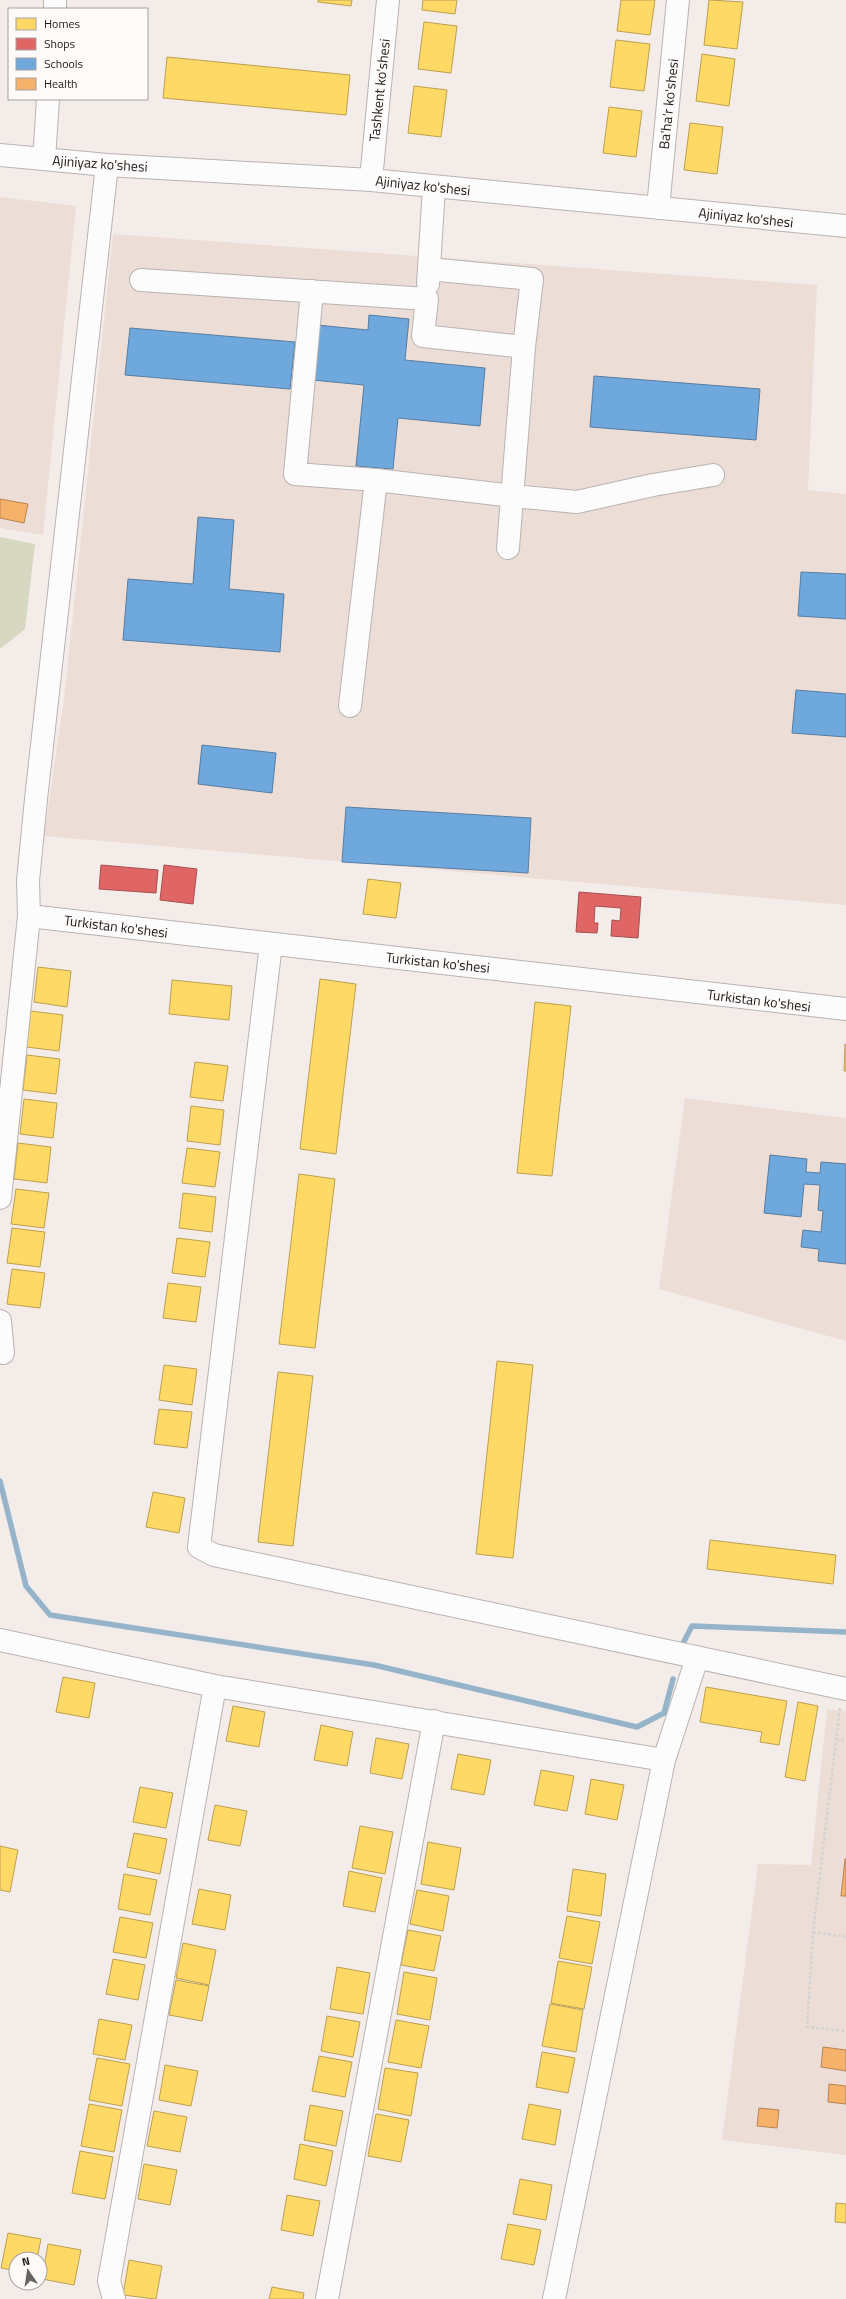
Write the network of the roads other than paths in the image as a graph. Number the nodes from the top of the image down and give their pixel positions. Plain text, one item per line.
1 (388, 0) edge
2 (678, 0) edge
3 (48, 100) edge
4 (0, 155) edge
5 (44, 159) junction
6 (107, 164) junction
7 (370, 180) junction
8 (434, 187) junction
9 (658, 208) junction
10 (846, 226) edge
11 (429, 269) junction
12 (141, 280) dead end
13 (312, 291) junction
14 (427, 299) junction
15 (524, 347) junction
16 (713, 475) dead end
17 (376, 480) junction
18 (513, 496) junction
19 (508, 548) dead end
20 (350, 706) dead end
21 (29, 916) junction
22 (271, 944) junction
23 (846, 1009) edge
24 (0, 1198) edge
25 (0, 1321) edge
26 (3, 1353) dead end
27 (0, 1641) edge
28 (697, 1658) junction
29 (215, 1686) junction
30 (844, 1689) edge
31 (434, 1721) junction
32 (664, 1760) junction
33 (114, 2299) edge
34 (327, 2299) edge
35 (554, 2299) edge

1 - 7 street, Tashkent ko'shesi
2 - 9 street, Ba'ha'r ko'shesi
3 - 5 street
4 - 5 street, Ajiniyaz ko'shesi
5 - 6 street, Ajiniyaz ko'shesi
6 - 7 street, Ajiniyaz ko'shesi
6 - 21 street
7 - 8 street, Ajiniyaz ko'shesi
8 - 9 street, Ajiniyaz ko'shesi
8 - 11 street
9 - 10 street, Ajiniyaz ko'shesi
11 - 14 street
11 - 15 street
12 - 13 street
13 - 14 street
13 - 17 street
14 - 15 street
15 - 18 street
16 - 18 street
17 - 18 street
17 - 20 street
18 - 19 street
21 - 22 street, Turkistan ko'shesi
21 - 24 street
22 - 23 street, Turkistan ko'shesi
22 - 28 street
25 - 26 street
27 - 29 street
28 - 30 street
28 - 32 street
29 - 31 street
29 - 33 street
31 - 32 street
31 - 34 street
32 - 35 street

